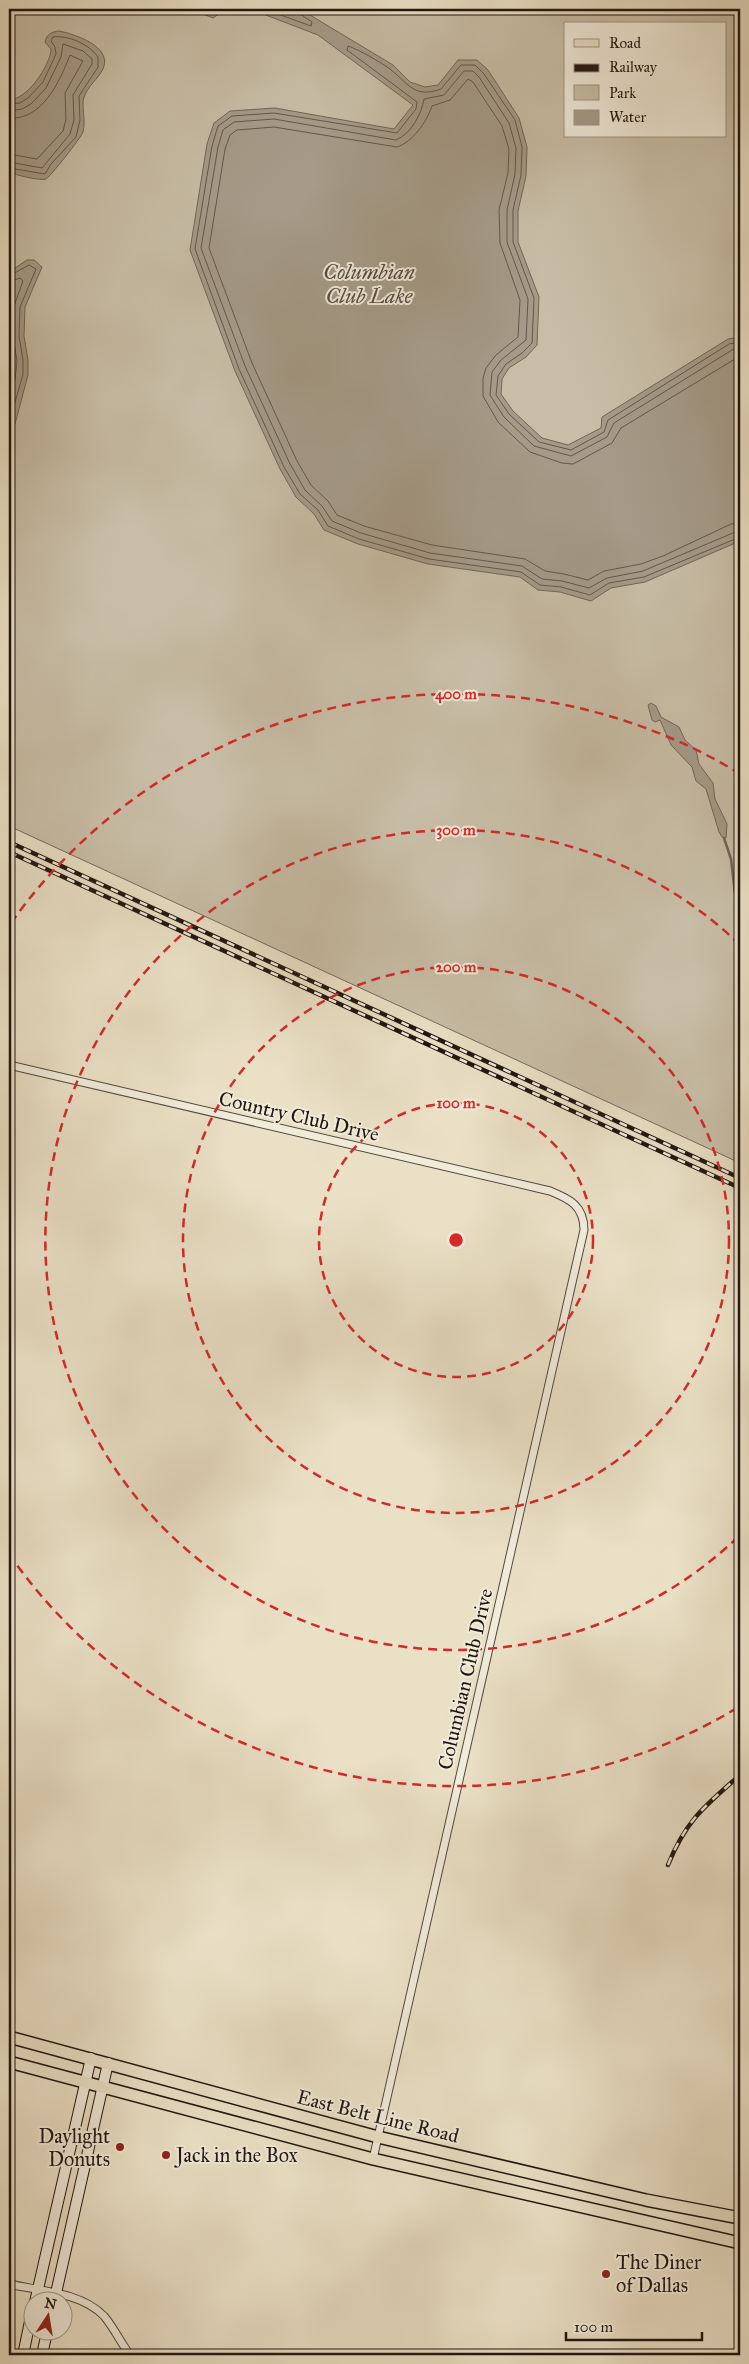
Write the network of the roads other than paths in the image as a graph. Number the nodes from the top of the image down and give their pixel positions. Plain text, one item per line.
1 (9, 1065) edge
2 (579, 1207) joint
3 (9, 2037) edge
4 (91, 2058) junction
5 (9, 2062) edge
6 (108, 2063) junction
7 (84, 2082) junction
8 (102, 2088) junction
9 (378, 2137) junction
10 (69, 2150) junction
11 (87, 2154) junction
12 (373, 2159) junction
13 (646, 2200) junction
14 (740, 2218) edge
15 (642, 2219) junction
16 (740, 2242) edge
17 (9, 2284) edge
18 (37, 2291) joint
19 (56, 2292) edge
20 (72, 2302) edge
21 (26, 2342) edge
22 (45, 2342) edge
23 (23, 2355) edge
24 (42, 2355) edge
25 (130, 2355) edge

1 - 2 street, Country Club Drive
2 - 9 street, Columbian Club Drive
3 - 4 main road, East Belt Line Road
4 - 6 main road, East Belt Line Road
4 - 7 main road
5 - 7 main road, East Belt Line Road
6 - 8 main road
6 - 9 main road, East Belt Line Road
7 - 8 main road, East Belt Line Road
7 - 10 main road
8 - 11 main road
8 - 12 main road, East Belt Line Road
9 - 12 street, Columbian Club Drive
9 - 13 main road, East Belt Line Road
10 - 11 main road
10 - 18 main road
11 - 19 main road
12 - 15 main road, East Belt Line Road
13 - 14 main road, East Belt Line Road
13 - 15 main road
15 - 16 main road, East Belt Line Road
17 - 18 street
20 - 25 street
21 - 23 main road
22 - 24 main road

